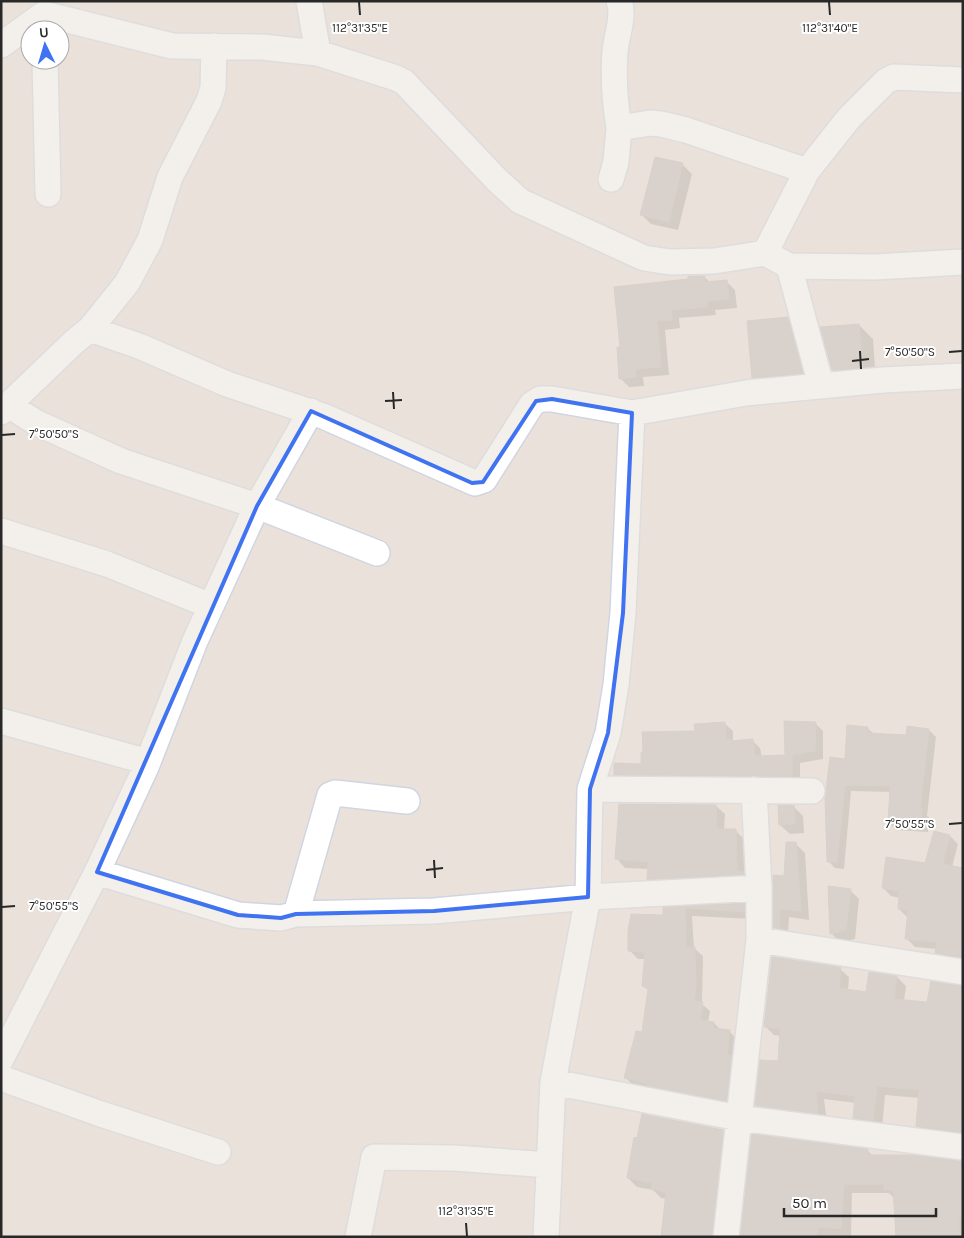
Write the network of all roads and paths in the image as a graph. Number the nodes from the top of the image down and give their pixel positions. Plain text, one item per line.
1 (309, 1) edge
2 (619, 1) edge
3 (44, 15) edge
4 (1, 45) edge
5 (214, 46) junction
6 (318, 53) junction
7 (45, 70) edge
8 (963, 80) edge
9 (619, 128) junction
10 (807, 171) junction
11 (611, 179) dead end
12 (48, 194) dead end
13 (766, 253) junction
14 (963, 262) edge
15 (789, 266) junction
16 (90, 329) junction
17 (963, 376) edge
18 (821, 385) junction
19 (5, 409) edge
20 (311, 411) junction
21 (632, 413) junction
22 (256, 506) junction
23 (1, 531) edge
24 (377, 553) dead end
25 (211, 606) junction
26 (1, 721) edge
27 (148, 762) junction
28 (590, 789) junction
29 (754, 790) junction
30 (812, 791) dead end
31 (407, 801) dead end
32 (97, 872) junction
33 (759, 888) junction
34 (588, 898) junction
35 (296, 914) junction
36 (759, 940) junction
37 (963, 972) edge
38 (1, 1059) edge
39 (1, 1078) edge
40 (553, 1082) junction
41 (739, 1118) junction
42 (963, 1147) edge
43 (218, 1152) dead end
44 (549, 1165) junction
45 (358, 1237) edge
46 (546, 1237) edge
47 (726, 1237) edge

1 - 6 street
2 - 9 street
3 - 4 street
3 - 5 street
5 - 6 street
5 - 16 street
6 - 13 street
7 - 12 street
8 - 10 street
9 - 10 street
9 - 11 street
10 - 13 street
13 - 15 street
14 - 15 street
15 - 18 street
16 - 19 street
16 - 20 street
17 - 18 street
18 - 21 street
19 - 22 street
20 - 21 street
20 - 22 street
21 - 28 street
22 - 24 street
22 - 25 street
23 - 25 street
25 - 27 street
26 - 27 street
27 - 32 street
28 - 29 street
28 - 34 street
29 - 30 street
29 - 33 street
31 - 35 street
32 - 35 street
32 - 38 street
33 - 34 street
33 - 36 street
34 - 35 street
34 - 40 street
36 - 37 street
36 - 41 street
39 - 43 street
40 - 41 street
40 - 44 street
41 - 42 street
41 - 47 street
44 - 45 street
44 - 46 street

